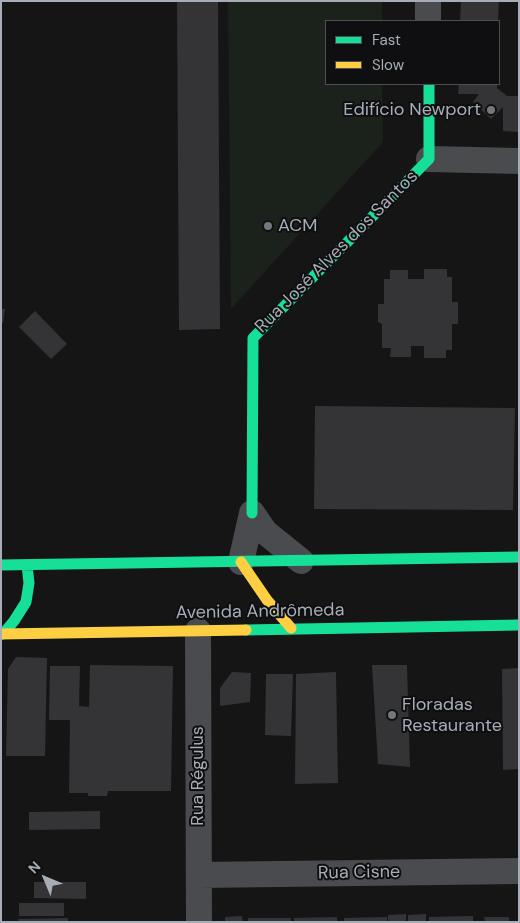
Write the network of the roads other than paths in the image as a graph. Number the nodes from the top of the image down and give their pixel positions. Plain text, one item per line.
1 (428, 1) edge
2 (428, 20) edge
3 (429, 85) edge
4 (429, 159) junction
5 (519, 161) edge
6 (252, 513) junction
7 (519, 557) edge
8 (301, 560) junction
9 (241, 562) junction
10 (1, 565) edge
11 (27, 565) junction
12 (519, 625) edge
13 (291, 628) junction
14 (198, 631) junction
15 (2, 634) edge
16 (519, 871) edge
17 (199, 875) junction
18 (199, 922) edge

1 - 2 street
3 - 4 main road, Rua José Alves dos Santos
4 - 5 street
4 - 6 main road, Rua José Alves dos Santos
6 - 8 street
6 - 9 street, Rua José Alves dos Santos
7 - 8 main road
8 - 9 main road
9 - 11 main road
9 - 13 main road
10 - 11 main road
11 - 15 main road
12 - 13 main road, Avenida Andrômeda
13 - 14 main road, Avenida Andrômeda
14 - 15 main road, Avenida Andrômeda
14 - 17 street, Rua Régulus
16 - 17 street, Rua Cisne
17 - 18 street, Rua Régulus

